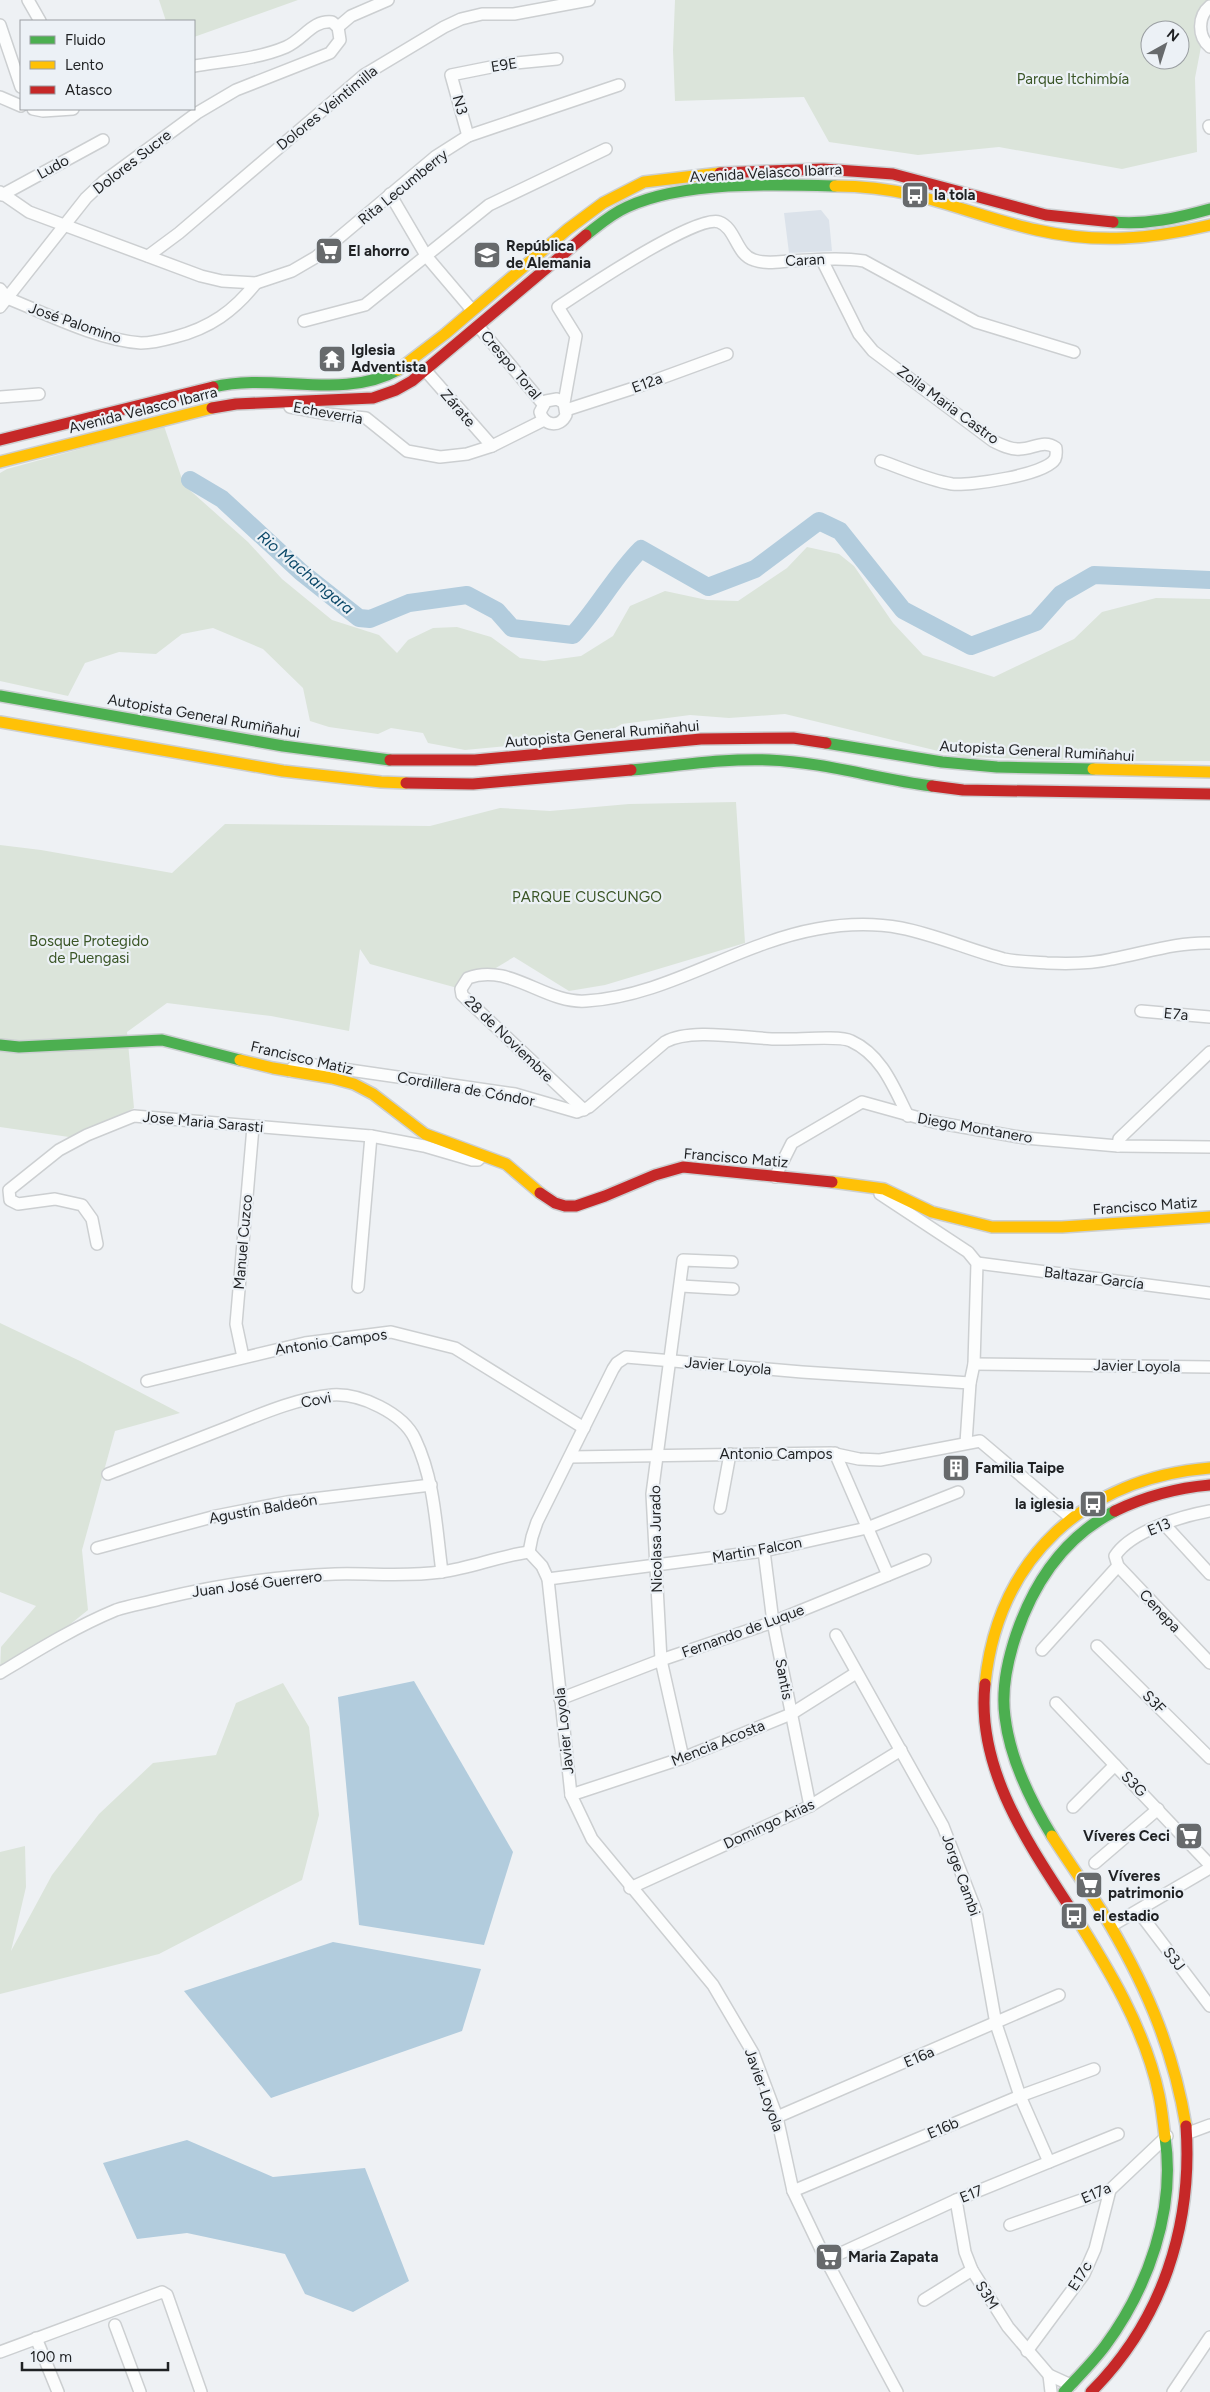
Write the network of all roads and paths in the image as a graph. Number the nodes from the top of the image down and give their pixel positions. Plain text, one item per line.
1 (28, 0) edge
2 (388, 0) edge
3 (589, 0) edge
4 (1210, 6) edge
5 (39, 20) edge
6 (0, 25) edge
7 (338, 27) junction
8 (1210, 47) edge
9 (557, 58) dead end
10 (195, 66) edge
11 (451, 75) joint
12 (20, 84) edge
13 (619, 85) dead end
14 (0, 97) edge
15 (20, 106) edge
16 (38, 110) edge
17 (58, 110) edge
18 (468, 136) junction
19 (103, 140) dead end
20 (606, 149) dead end
21 (952, 191) junction
22 (1, 194) edge
23 (390, 194) junction
24 (951, 207) junction
25 (1210, 209) edge
26 (64, 225) junction
27 (1210, 225) edge
28 (148, 256) junction
29 (427, 257) junction
30 (822, 260) junction
31 (256, 283) junction
32 (2, 298) edge
33 (472, 310) junction
34 (304, 321) dead end
35 (478, 326) junction
36 (1074, 352) dead end
37 (726, 354) dead end
38 (425, 370) junction
39 (39, 394) dead end
40 (0, 397) edge
41 (274, 402) junction
42 (543, 404) junction
43 (565, 407) junction
44 (544, 420) junction
45 (0, 440) edge
46 (492, 446) junction
47 (881, 461) dead end
48 (0, 462) edge
49 (0, 696) edge
50 (0, 722) edge
51 (1210, 772) edge
52 (1210, 794) edge
53 (1210, 943) edge
54 (1141, 1012) dead end
55 (1210, 1017) edge
56 (0, 1045) edge
57 (1210, 1052) edge
58 (290, 1071) junction
59 (584, 1110) junction
60 (908, 1116) junction
61 (253, 1127) junction
62 (371, 1136) junction
63 (1118, 1146) junction
64 (1210, 1147) edge
65 (482, 1156) junction
66 (775, 1177) junction
67 (867, 1185) junction
68 (1210, 1217) edge
69 (97, 1244) dead end
70 (732, 1262) dead end
71 (977, 1263) junction
72 (681, 1286) junction
73 (358, 1287) dead end
74 (733, 1290) dead end
75 (1210, 1293) edge
76 (243, 1357) junction
77 (671, 1361) junction
78 (974, 1364) junction
79 (1210, 1367) edge
80 (147, 1381) dead end
81 (970, 1383) junction
82 (584, 1428) junction
83 (966, 1443) junction
84 (835, 1453) junction
85 (730, 1454) junction
86 (658, 1455) junction
87 (570, 1457) junction
88 (1210, 1468) edge
89 (108, 1474) dead end
90 (432, 1485) junction
91 (1210, 1485) edge
92 (958, 1492) dead end
93 (720, 1508) dead end
94 (1210, 1511) edge
95 (1071, 1518) junction
96 (1164, 1524) junction
97 (867, 1528) junction
98 (97, 1548) dead end
99 (764, 1551) junction
100 (529, 1552) junction
101 (924, 1560) dead end
102 (1117, 1561) junction
103 (655, 1565) junction
104 (442, 1572) junction
105 (1210, 1574) edge
106 (888, 1575) junction
107 (548, 1579) junction
108 (773, 1622) junction
109 (836, 1634) dead end
110 (1097, 1646) dead end
111 (1042, 1650) dead end
112 (661, 1660) junction
113 (1210, 1664) edge
114 (0, 1673) edge
115 (856, 1673) junction
116 (560, 1699) junction
117 (1056, 1703) dead end
118 (791, 1714) junction
119 (902, 1750) junction
120 (684, 1758) junction
121 (1210, 1758) edge
122 (1115, 1765) junction
123 (571, 1795) junction
124 (810, 1806) junction
125 (1073, 1807) dead end
126 (1158, 1809) junction
127 (1095, 1864) dead end
128 (1210, 1866) edge
129 (630, 1888) junction
130 (1138, 1911) junction
131 (1111, 1926) junction
132 (1059, 1996) dead end
133 (1210, 2006) edge
134 (996, 2024) junction
135 (1094, 2069) dead end
136 (1020, 2096) junction
137 (777, 2117) junction
138 (1210, 2125) edge
139 (1191, 2132) junction
140 (1118, 2134) dead end
141 (1167, 2136) junction
142 (1049, 2162) junction
143 (1110, 2190) junction
144 (794, 2191) junction
145 (956, 2200) junction
146 (1010, 2225) dead end
147 (826, 2260) junction
148 (972, 2270) junction
149 (924, 2300) dead end
150 (115, 2325) dead end
151 (1210, 2337) edge
152 (36, 2338) junction
153 (1027, 2351) junction
154 (0, 2352) edge
155 (1049, 2375) junction
156 (1067, 2388) edge
157 (58, 2392) edge
158 (140, 2392) edge
159 (201, 2392) edge
160 (897, 2392) edge
161 (1051, 2392) edge
162 (1091, 2392) edge
163 (1173, 2392) edge

1 - 5 street
2 - 7 street
3 - 28 street, Dolores Veintimilla
4 - 8 street
6 - 12 street
7 - 10 street
7 - 26 street, Dolores Sucre
9 - 11 street, E9E
11 - 18 street, N3
13 - 18 street, Rita Lecumberry
14 - 15 street
16 - 17 street
18 - 23 street, Rita Lecumberry
19 - 22 street, Ludo
20 - 29 street
21 - 24 main road
21 - 25 main road, Avenida Velasco Ibarra
21 - 33 main road, Avenida Velasco Ibarra
22 - 26 street, Rita Lecumberry
23 - 29 street
23 - 31 street, Rita Lecumberry
24 - 27 main road, Avenida Velasco Ibarra
24 - 35 main road, Avenida Velasco Ibarra
26 - 28 street, Rita Lecumberry
26 - 32 street, Dolores Sucre
28 - 31 street, Rita Lecumberry
29 - 33 street
29 - 34 street
30 - 36 street, Caran
30 - 43 street, Caran
30 - 47 street, Zoila Maria Castro
31 - 32 street, José Palomino
33 - 45 main road, Avenida Velasco Ibarra
35 - 38 main road, Avenida Velasco Ibarra
35 - 42 street, Crespo Toral
37 - 43 street, E12a
38 - 41 main road, Avenida Velasco Ibarra
38 - 46 street, Zárate
39 - 40 street
41 - 46 street, Echeverria
41 - 48 main road, Avenida Velasco Ibarra
42 - 43 street
42 - 44 street
43 - 44 street, Echeverria
44 - 46 street, Echeverria
49 - 51 main road, Autopista General Rumiñahui
50 - 52 main road
53 - 59 street, 28 de Noviembre
54 - 55 street, E7a
56 - 58 main road, Francisco Matiz
57 - 63 street
58 - 59 street, Cordillera de Cóndor
58 - 65 main road, Francisco Matiz
59 - 60 street
60 - 63 street, Diego Montanero
60 - 66 street, Diego Montanero
61 - 62 street, Jose Maria Sarasti
61 - 69 street, Jose Maria Sarasti
61 - 76 street, Manuel Cuzco
62 - 65 street, Jose Maria Sarasti
62 - 73 street
63 - 64 street, Diego Montanero
65 - 66 main road, Francisco Matiz
66 - 67 main road, Francisco Matiz
67 - 68 main road, Francisco Matiz
67 - 71 street
70 - 72 street, Nicolasa Jurado
71 - 75 street, Baltazar García
71 - 78 street
72 - 74 street
72 - 77 street, Nicolasa Jurado
76 - 80 street, Antonio Campos
76 - 82 street, Antonio Campos
77 - 81 street, Javier Loyola
77 - 82 street, Javier Loyola
77 - 86 street, Nicolasa Jurado
78 - 79 street, Javier Loyola
78 - 81 street
81 - 83 street
82 - 87 street, Javier Loyola
83 - 84 street, Antonio Campos
83 - 95 street, Antonio Campos
84 - 85 street, Antonio Campos
84 - 97 street
85 - 86 street, Antonio Campos
85 - 93 street
86 - 87 street, Antonio Campos
86 - 103 street, Nicolasa Jurado
87 - 100 street, Javier Loyola
88 - 95 main road
89 - 90 street, Covi
90 - 98 street, Agustín Baldeón
90 - 104 street, Covi
91 - 131 main road
92 - 97 street, Martin Falcon
94 - 96 street, E13
95 - 141 main road
96 - 102 street, E13
96 - 105 street
97 - 99 street, Martin Falcon
97 - 106 street
99 - 103 street, Martin Falcon
99 - 108 street, Santis
100 - 104 street, Juan José Guerrero
100 - 107 street, Javier Loyola
101 - 106 street, Fernando de Luque
102 - 111 street, E13
102 - 113 street, Cenepa
103 - 107 street, Martin Falcon
103 - 112 street, Nicolasa Jurado
104 - 114 street, Juan José Guerrero
106 - 108 street, Fernando de Luque
107 - 116 street, Javier Loyola
108 - 112 street, Fernando de Luque
108 - 118 street, Santis
109 - 115 street, Jorge Cambi
110 - 121 street, S3F
112 - 116 street, Fernando de Luque
112 - 120 street, Nicolasa Jurado
115 - 118 street, Mencia Acosta
115 - 119 street, Jorge Cambi
116 - 123 street, Javier Loyola
117 - 122 street, S3G
118 - 120 street, Mencia Acosta
118 - 124 street, Santis
119 - 124 street, Domingo Arias
119 - 134 street, Jorge Cambi
120 - 123 street, Mencia Acosta
122 - 125 street
122 - 126 street, S3G
123 - 129 street, Javier Loyola
124 - 129 street, Domingo Arias
126 - 127 street
126 - 128 street, S3G
128 - 130 street
129 - 137 street, Javier Loyola
130 - 131 street
130 - 133 street, S3J
131 - 139 main road
132 - 134 street, E16a
134 - 136 street, Jorge Cambi
134 - 137 street, E16a
135 - 136 street, E16b
136 - 142 street, Jorge Cambi
136 - 144 street, E16b
137 - 144 street, Javier Loyola
138 - 139 street
139 - 162 main road
140 - 142 street, E17
141 - 143 street, E17a
141 - 156 main road
142 - 145 street, E17
143 - 146 street, E17a
143 - 153 street, E17c
144 - 147 street, Javier Loyola
145 - 147 street, E17
145 - 148 street, S3M
147 - 160 street, Javier Loyola
148 - 149 street
148 - 153 street, S3M
150 - 158 street
151 - 163 street
152 - 154 street
152 - 157 street
152 - 159 street
153 - 155 street, S3M
155 - 156 street, S3M
155 - 161 street

